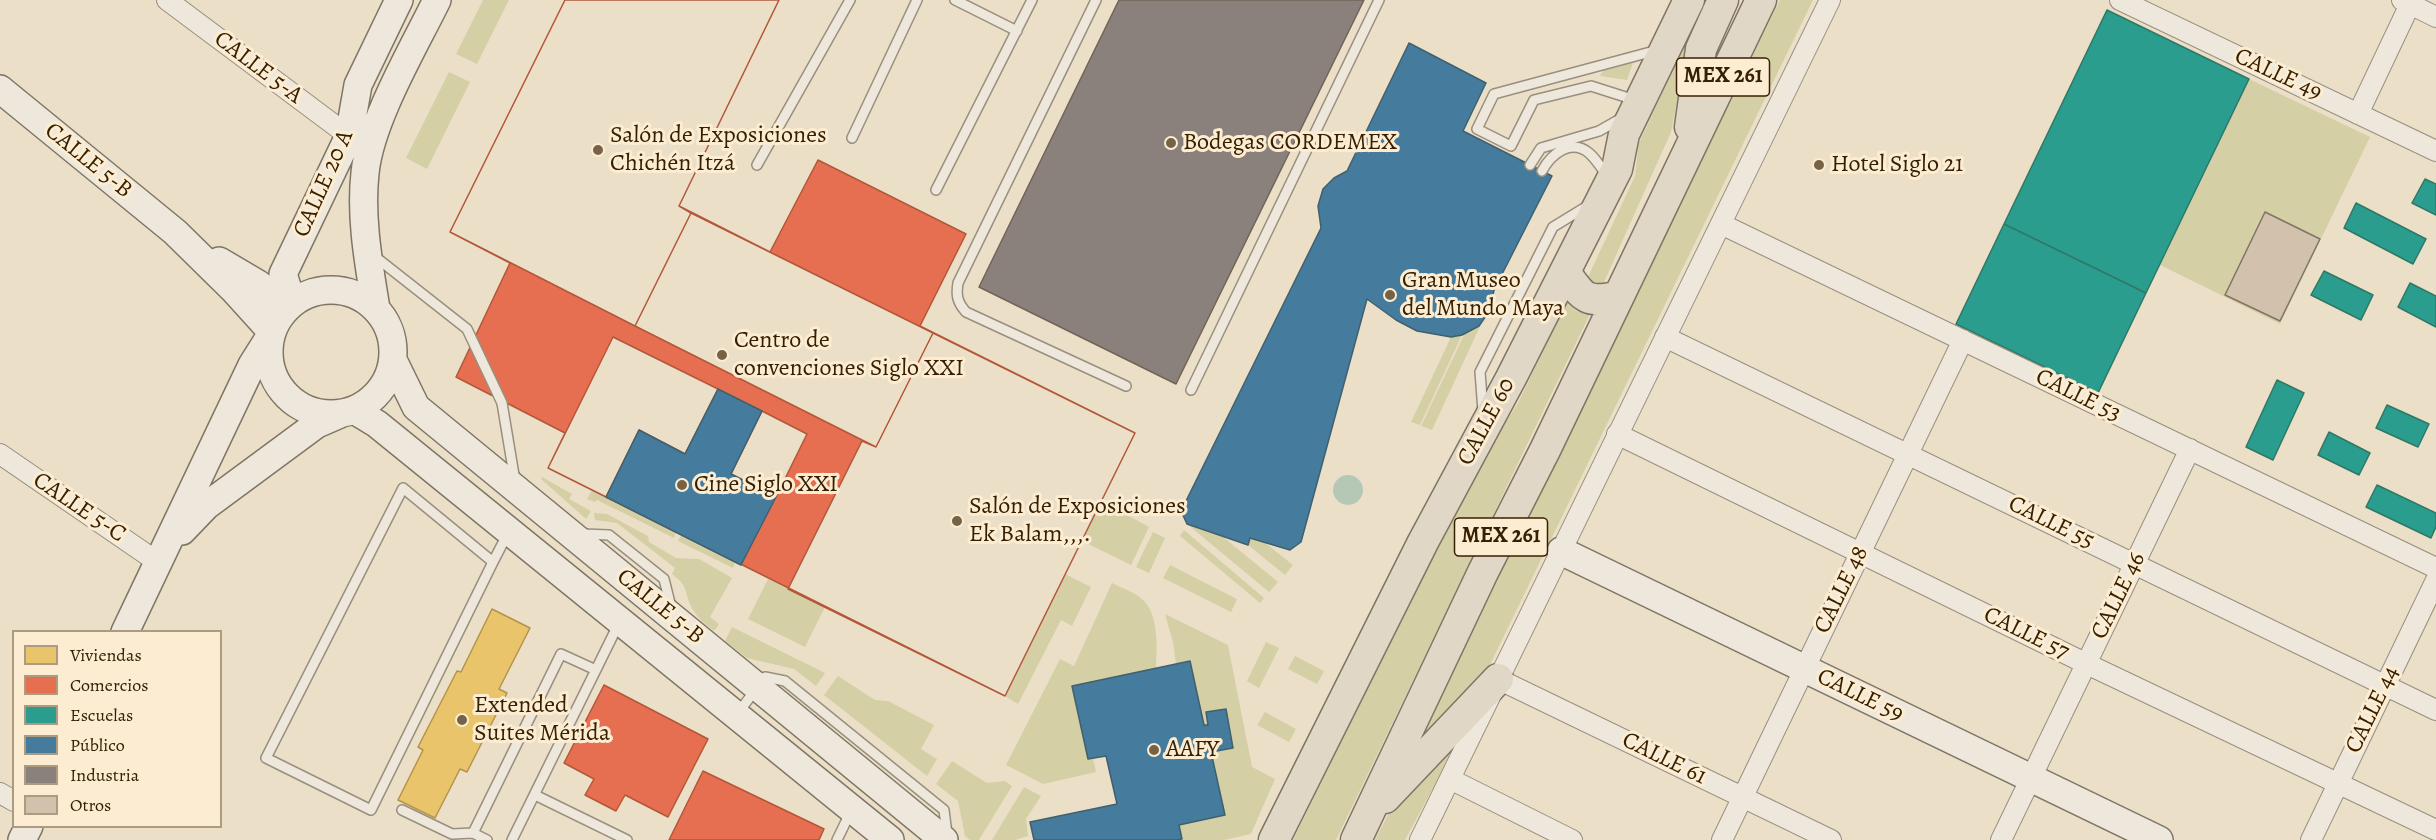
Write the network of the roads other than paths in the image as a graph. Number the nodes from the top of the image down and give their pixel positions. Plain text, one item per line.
1 (168, 0) edge
2 (399, 0) edge
3 (436, 0) edge
4 (850, 0) edge
5 (917, 0) edge
6 (955, 0) edge
7 (1032, 0) edge
8 (1096, 0) edge
9 (1379, 0) edge
10 (1689, 0) edge
11 (1724, 0) edge
12 (1761, 0) edge
13 (1830, 0) edge
14 (2127, 1) edge
15 (2408, 1) edge
16 (2436, 17) edge
17 (1017, 31) junction
18 (1666, 48) junction
19 (0, 89) edge
20 (1638, 105) junction
21 (2358, 114) junction
22 (349, 136) junction
23 (852, 138) dead end
24 (2436, 151) edge
25 (1686, 154) junction
26 (757, 165) dead end
27 (1530, 165) dead end
28 (1542, 171) dead end
29 (1607, 188) junction
30 (936, 190) dead end
31 (1721, 224) junction
32 (176, 232) junction
33 (368, 251) junction
34 (1565, 272) junction
35 (1619, 296) junction
36 (290, 304) junction
37 (376, 309) junction
38 (270, 335) junction
39 (1665, 338) junction
40 (1963, 340) junction
41 (393, 360) junction
42 (1126, 386) dead end
43 (1191, 390) dead end
44 (337, 416) junction
45 (1484, 427) junction
46 (1617, 434) junction
47 (2190, 449) junction
48 (0, 454) edge
49 (1908, 455) junction
50 (516, 489) junction
51 (509, 530) junction
52 (1861, 552) junction
53 (163, 555) junction
54 (1557, 559) junction
55 (493, 562) junction
56 (2135, 564) junction
57 (2436, 567) edge
58 (2436, 580) edge
59 (620, 621) junction
60 (126, 630) edge
61 (2087, 664) junction
62 (596, 670) junction
63 (1801, 676) junction
64 (1498, 679) junction
65 (2385, 685) junction
66 (758, 687) junction
67 (2436, 710) edge
68 (736, 715) junction
69 (1450, 778) junction
70 (2027, 784) junction
71 (2338, 784) junction
72 (535, 795) junction
73 (1743, 798) junction
74 (852, 809) junction
75 (402, 810) dead end
76 (1362, 829) edge
77 (2436, 830) edge
78 (473, 833) junction
79 (487, 840) edge
80 (512, 840) edge
81 (627, 840) edge
82 (837, 840) edge
83 (890, 840) edge
84 (946, 840) edge
85 (1274, 840) edge
86 (1420, 840) edge
87 (1572, 840) edge
88 (1722, 840) edge
89 (1831, 840) edge
90 (2001, 840) edge
91 (2128, 840) edge
92 (2159, 840) edge
93 (2311, 840) edge

1 - 22 street, CALLE 5-A
2 - 22 street, CALLE 20 A
3 - 33 street, CALLE 20 A
4 - 26 lane
5 - 23 lane
6 - 17 lane
7 - 17 lane
8 - 42 lane
9 - 43 lane
10 - 18 main road, CALLE 60 / MEX 261
11 - 25 main road
12 - 25 main road, MEX 261
13 - 31 street
14 - 21 street, CALLE 49
15 - 16 street
15 - 21 street
17 - 30 lane
18 - 20 main road, CALLE 60 / MEX 261
18 - 20 lane
19 - 32 street, CALLE 5-B
20 - 27 lane
20 - 29 main road, CALLE 60 / MEX 261
21 - 24 street, CALLE 49
22 - 36 street, CALLE 20 A
25 - 35 main road, MEX 261
28 - 29 lane
29 - 34 main road, CALLE 60 / MEX 261
29 - 45 lane
31 - 39 street
31 - 40 street, CALLE 53
32 - 36 street, CALLE 5-B
32 - 38 street, CALLE 5-B
33 - 37 street, CALLE 20 A
33 - 50 lane
34 - 35 main road
34 - 45 main road, CALLE 60 / MEX 261
35 - 76 main road, MEX 261
36 - 37 street
36 - 38 street
37 - 41 street
38 - 44 street
38 - 53 street
39 - 46 street
39 - 49 street, CALLE 55
40 - 47 street, CALLE 53
40 - 49 street, CALLE 48
41 - 44 street
41 - 50 street, CALLE 5-B
44 - 51 street, CALLE 5-B
44 - 53 street
45 - 85 main road, CALLE 60 / MEX 261
46 - 52 street, CALLE 57
46 - 54 street
47 - 56 street, CALLE 46
47 - 57 street, CALLE 53
48 - 53 street, CALLE 5-C
49 - 52 street, CALLE 48
49 - 56 street, CALLE 55
50 - 66 street, CALLE 5-B
51 - 55 lane
51 - 59 street, CALLE 5-B
52 - 61 street, CALLE 57
52 - 63 street, CALLE 48
53 - 60 street
54 - 63 street, CALLE 59
54 - 64 street
55 - 55 lane
56 - 61 street, CALLE 46
56 - 65 street, CALLE 55
58 - 65 street, CALLE 44
59 - 62 lane
59 - 68 street, CALLE 5-B
61 - 70 street, CALLE 46
61 - 71 street, CALLE 57
62 - 72 lane
62 - 78 lane
63 - 70 street, CALLE 59
63 - 73 street, CALLE 48
64 - 69 street
64 - 73 street, CALLE 61
64 - 76 main road
65 - 67 street, CALLE 55
65 - 71 street, CALLE 44
66 - 68 lane
66 - 84 street, CALLE 5-B
68 - 74 street, CALLE 5-B
69 - 86 street
69 - 87 street
70 - 90 street, CALLE 46
70 - 91 street, CALLE 59
70 - 92 street, CALLE 59
71 - 77 street, CALLE 57
71 - 93 street, CALLE 44
72 - 80 lane
72 - 81 lane
73 - 88 street, CALLE 48
73 - 89 street, CALLE 61
74 - 82 lane
74 - 83 street, CALLE 5-B
75 - 78 lane
78 - 79 lane

